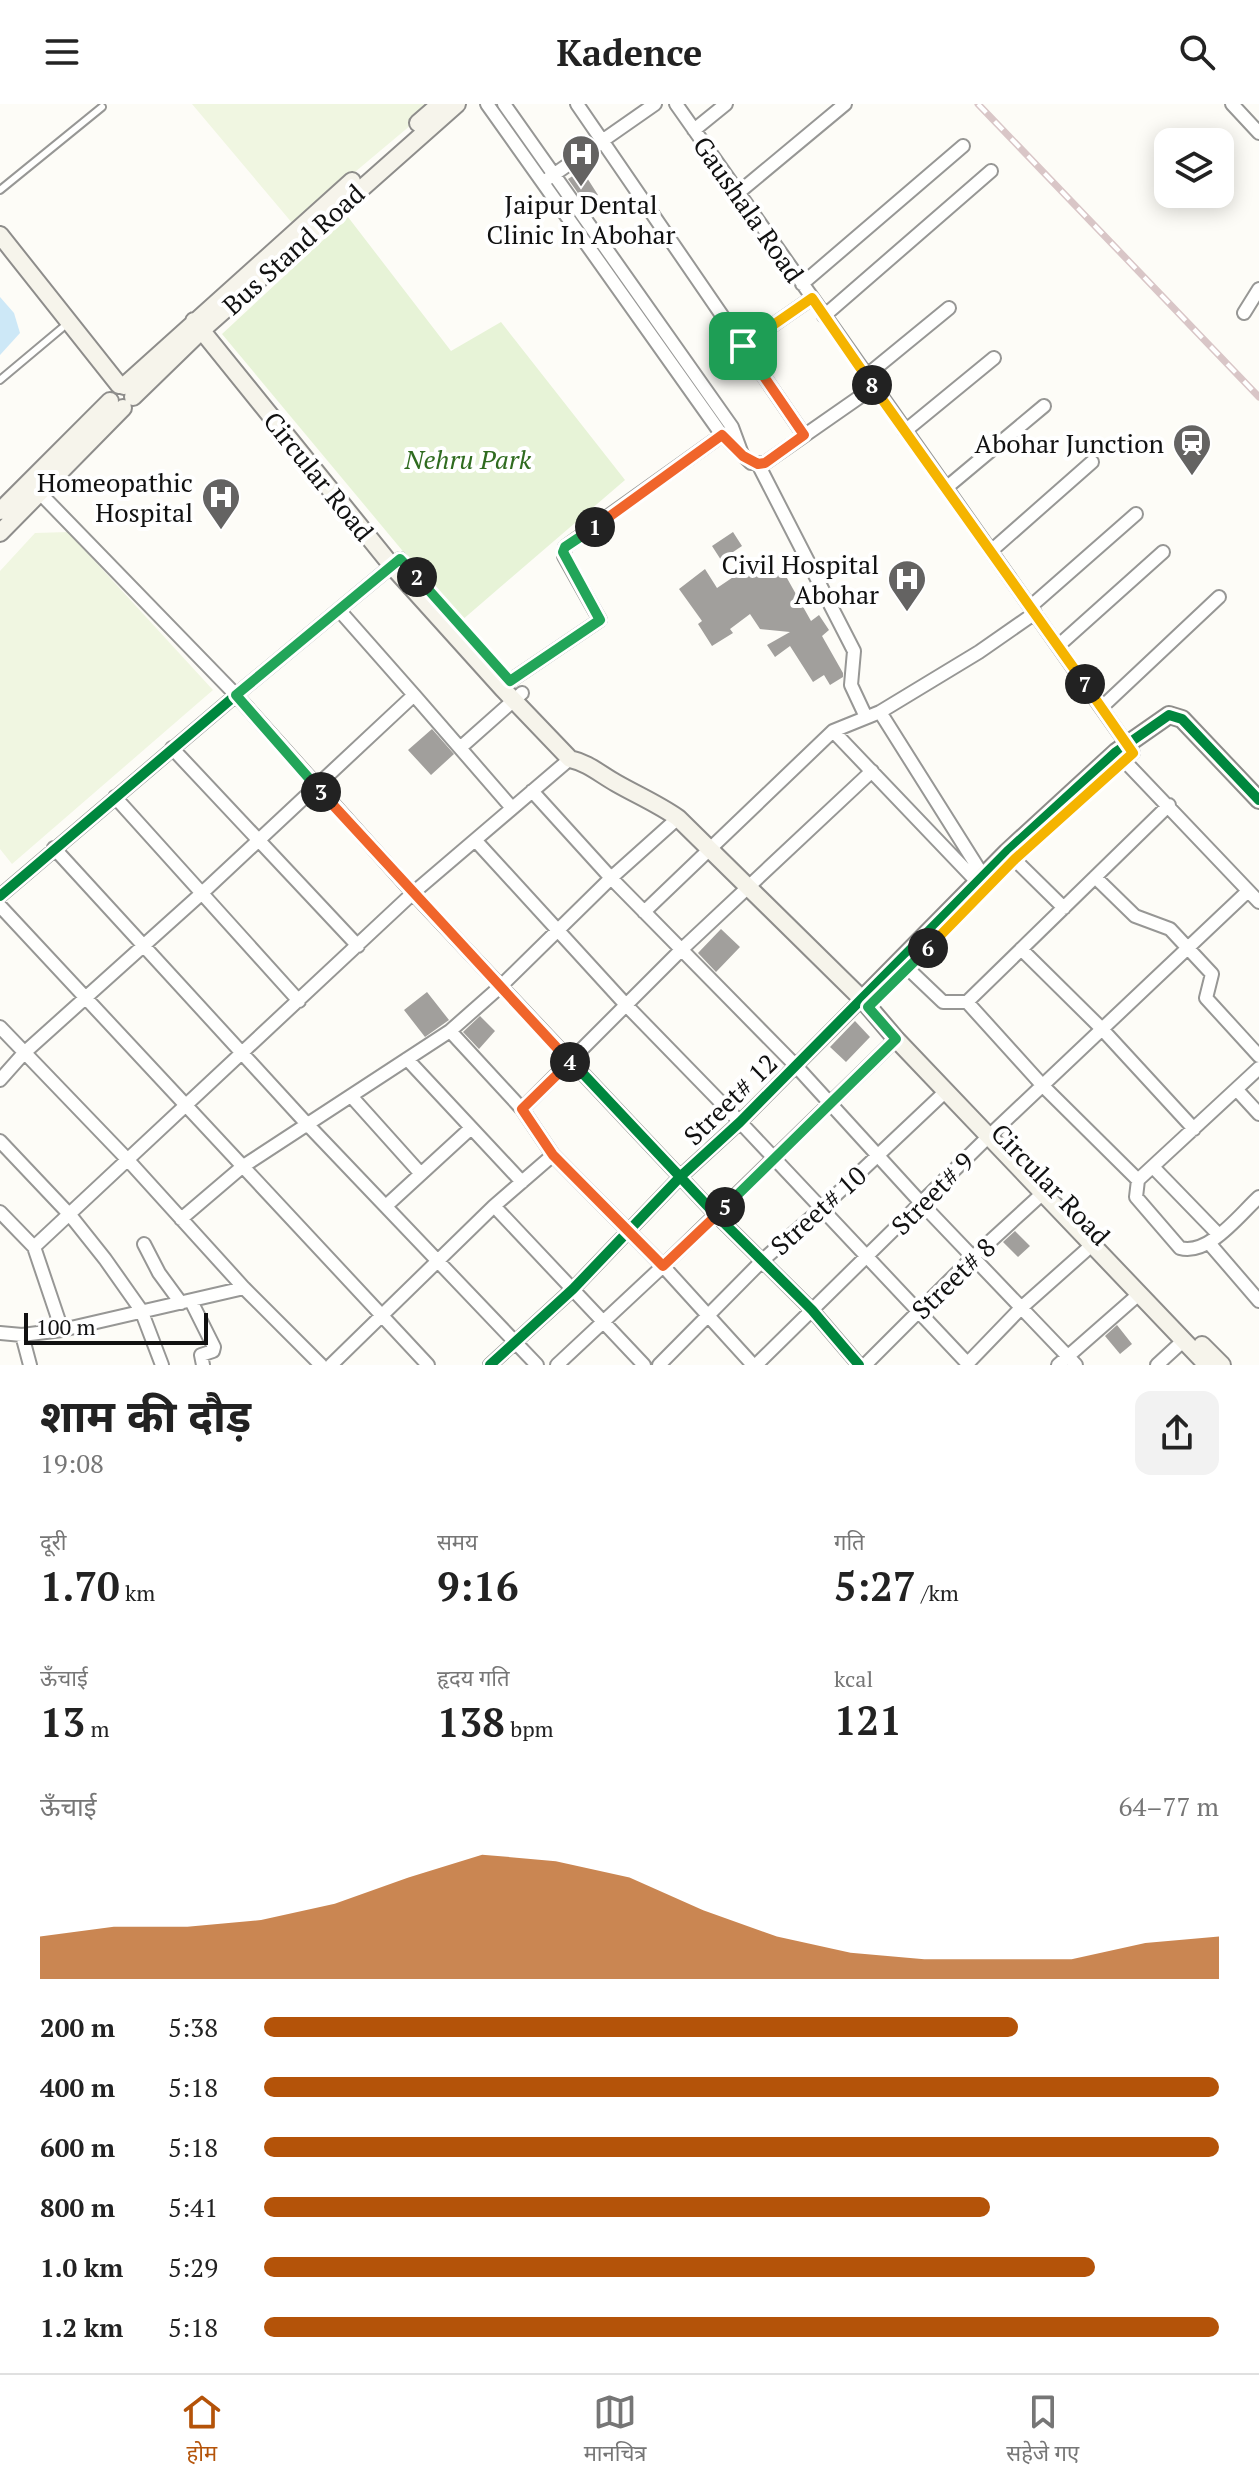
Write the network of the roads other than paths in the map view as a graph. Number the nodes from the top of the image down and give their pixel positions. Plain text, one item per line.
1 (440, 104) edge
2 (457, 104) edge
3 (487, 104) edge
4 (504, 104) edge
5 (577, 104) edge
6 (655, 104) edge
7 (676, 104) edge
8 (726, 104) edge
9 (845, 104) edge
10 (1232, 104) edge
11 (102, 107) dead end
12 (1256, 124) edge
13 (694, 130) junction
14 (604, 141) junction
15 (963, 146) dead end
16 (991, 171) dead end
17 (550, 178) junction
18 (0, 190) edge
19 (738, 193) junction
20 (0, 235) edge
21 (0, 252) edge
22 (802, 284) junction
23 (1259, 289) edge
24 (812, 298) junction
25 (949, 308) dead end
26 (1244, 313) dead end
27 (824, 316) junction
28 (202, 322) junction
29 (62, 328) junction
30 (743, 346) junction
31 (994, 358) dead end
32 (866, 376) junction
33 (0, 380) edge
34 (874, 387) junction
35 (120, 395) junction
36 (1044, 406) dead end
37 (905, 431) junction
38 (722, 435) junction
39 (804, 435) junction
40 (743, 456) junction
41 (1092, 462) dead end
42 (758, 464) junction
43 (33, 487) junction
44 (946, 488) junction
45 (0, 511) edge
46 (1136, 514) dead end
47 (0, 533) edge
48 (991, 551) junction
49 (1163, 552) dead end
50 (396, 562) junction
51 (1219, 597) dead end
52 (339, 610) junction
53 (1033, 610) junction
54 (1058, 646) junction
55 (515, 691) junction
56 (236, 695) junction
57 (414, 695) junction
58 (1102, 707) junction
59 (880, 712) junction
60 (866, 717) junction
61 (833, 731) junction
62 (172, 748) junction
63 (460, 748) junction
64 (1125, 752) junction
65 (576, 760) junction
66 (872, 771) junction
67 (316, 786) junction
68 (532, 791) junction
69 (115, 797) junction
70 (1259, 800) edge
71 (1169, 805) junction
72 (512, 808) junction
73 (1259, 814) edge
74 (678, 818) junction
75 (259, 840) junction
76 (476, 841) junction
77 (54, 848) junction
78 (708, 849) junction
79 (1011, 855) junction
80 (1095, 877) junction
81 (611, 878) junction
82 (983, 883) junction
83 (747, 887) junction
84 (1248, 891) junction
85 (413, 893) junction
86 (201, 894) junction
87 (0, 896) edge
88 (1259, 902) edge
89 (0, 906) edge
90 (1064, 908) junction
91 (644, 912) junction
92 (557, 931) junction
93 (144, 945) junction
94 (358, 946) junction
95 (1188, 948) junction
96 (1021, 949) junction
97 (681, 950) junction
98 (904, 965) junction
99 (501, 986) junction
100 (84, 999) junction
101 (299, 1001) junction
102 (967, 1002) junction
103 (627, 1006) junction
104 (868, 1006) junction
105 (0, 1027) edge
106 (1101, 1028) junction
107 (450, 1031) junction
108 (896, 1039) junction
109 (24, 1053) junction
110 (242, 1054) junction
111 (1259, 1056) edge
112 (407, 1059) junction
113 (571, 1062) junction
114 (796, 1066) junction
115 (1259, 1068) edge
116 (0, 1080) edge
117 (1043, 1086) junction
118 (1237, 1090) junction
119 (946, 1091) junction
120 (351, 1096) junction
121 (828, 1103) junction
122 (185, 1107) junction
123 (522, 1109) junction
124 (1259, 1114) edge
125 (740, 1122) junction
126 (307, 1124) junction
127 (471, 1128) junction
128 (1194, 1129) junction
129 (994, 1131) junction
130 (0, 1141) edge
131 (553, 1155) junction
132 (877, 1156) junction
133 (774, 1158) junction
134 (127, 1159) junction
135 (242, 1167) junction
136 (1153, 1167) junction
137 (421, 1174) junction
138 (681, 1176) junction
139 (1138, 1180) junction
140 (522, 1182) junction
141 (1043, 1193) junction
142 (1259, 1197) edge
143 (922, 1204) junction
144 (386, 1206) junction
145 (494, 1206) junction
146 (821, 1209) junction
147 (0, 1212) edge
148 (70, 1215) junction
149 (716, 1215) junction
150 (181, 1219) junction
151 (628, 1233) junction
152 (1214, 1239) junction
153 (144, 1244) dead end
154 (1093, 1244) junction
155 (34, 1247) junction
156 (868, 1256) junction
157 (972, 1258) junction
158 (764, 1259) junction
159 (437, 1261) junction
160 (663, 1266) junction
161 (244, 1288) junction
162 (573, 1289) junction
163 (1139, 1294) junction
164 (1259, 1301) edge
165 (186, 1302) junction
166 (1021, 1308) junction
167 (141, 1310) junction
168 (812, 1310) junction
169 (918, 1312) junction
170 (381, 1316) junction
171 (706, 1317) junction
172 (604, 1322) junction
173 (62, 1330) junction
174 (0, 1333) edge
175 (22, 1335) junction
176 (516, 1341) junction
177 (1183, 1341) junction
178 (1067, 1362) edge
179 (30, 1365) edge
180 (162, 1365) edge
181 (203, 1365) edge
182 (321, 1365) edge
183 (331, 1365) edge
184 (428, 1365) edge
185 (490, 1365) edge
186 (537, 1365) edge
187 (557, 1365) edge
188 (644, 1365) edge
189 (659, 1365) edge
190 (754, 1365) edge
191 (859, 1365) edge
192 (865, 1365) edge
193 (968, 1365) edge
194 (1157, 1365) edge
195 (1207, 1365) edge
196 (1222, 1365) edge

1 - 28 main road, Bus Stand Road
2 - 28 main road, Bus Stand Road
3 - 17 street
4 - 17 street
5 - 14 street
6 - 14 street
7 - 13 street, Gaushala Road
8 - 13 street
9 - 19 street
10 - 12 street
11 - 18 lane
13 - 19 street, Gaushala Road
14 - 17 street
14 - 30 street
15 - 22 street
16 - 27 street
17 - 38 street
17 - 40 street
19 - 22 street, Gaushala Road
20 - 35 main road
21 - 29 main road
22 - 24 street, Gaushala Road
23 - 26 street
24 - 27 street, Gaushala Road
24 - 30 street
25 - 32 street
27 - 32 street, Gaushala Road
28 - 35 main road, Bus Stand Road
28 - 50 main road, Circular Road
29 - 33 lane
29 - 35 main road
30 - 39 street
31 - 37 street
32 - 34 street, Gaushala Road
34 - 37 street, Gaushala Road
34 - 39 street
35 - 43 main road, Bus Stand Road
36 - 44 street
37 - 44 street, Gaushala Road
38 - 40 street
38 - 55 street
39 - 42 street
40 - 42 street
41 - 48 street
42 - 60 street
43 - 45 main road, Bus Stand Road
43 - 47 main road, Bus Stand Road
43 - 56 street
44 - 48 street, Gaushala Road
46 - 53 street
48 - 53 street, Gaushala Road
49 - 54 street
50 - 52 street
50 - 55 main road, Circular Road
51 - 58 street
52 - 56 street
52 - 57 street
53 - 54 street, Gaushala Road
53 - 59 street
54 - 58 street, Gaushala Road
55 - 63 street
55 - 65 main road, Circular Road
56 - 62 street
56 - 67 street
57 - 63 street
57 - 67 street
58 - 64 street, Gaushala Road
59 - 60 street
59 - 82 street
60 - 61 street
61 - 66 street
61 - 78 street
62 - 69 street
62 - 75 street
63 - 72 street
64 - 70 main road
64 - 71 street, Gaushala Road
64 - 73 main road
64 - 79 main road
65 - 68 street
65 - 74 main road, Circular Road
66 - 82 street
66 - 83 street
67 - 75 street
67 - 85 street
68 - 72 street
68 - 81 street
69 - 77 street
69 - 86 street
71 - 80 street
71 - 84 street, Gaushala Road
72 - 76 street
74 - 78 main road, Circular Road
74 - 81 street
75 - 86 street
75 - 94 street
76 - 85 street
76 - 92 street
77 - 87 street
77 - 93 street
78 - 83 main road, Circular Road
78 - 91 street
79 - 82 main road
79 - 90 street
80 - 90 street
80 - 95 street
81 - 91 street
81 - 92 street
82 - 98 main road
83 - 97 street
83 - 104 main road, Circular Road
84 - 88 street, Gaushala Road
84 - 95 street, Street# 9
85 - 94 street
85 - 99 street
86 - 93 street
86 - 101 street
89 - 100 street
90 - 96 street
91 - 97 street
92 - 99 street
92 - 103 street
93 - 100 street
93 - 110 street
94 - 101 street
95 - 106 street, Street# 9
95 - 111 street
96 - 102 street
96 - 106 street
97 - 103 street
97 - 114 street
98 - 102 street
98 - 104 main road
99 - 107 street
99 - 113 street
100 - 109 street
100 - 122 street
101 - 110 street
102 - 117 street
103 - 113 street
103 - 125 street
104 - 108 main road, Circular Road
104 - 114 street, Street# 12
104 - 129 main road, Circular Road
105 - 109 street
106 - 117 street, Street# 9
106 - 128 street
107 - 112 street
107 - 123 street
108 - 119 main road, Circular Road
108 - 121 street
109 - 116 street
109 - 134 street
110 - 122 street
110 - 126 street
112 - 120 street
112 - 127 street
113 - 123 street
113 - 138 street
114 - 121 street
114 - 125 street, Street# 12
115 - 118 street
117 - 129 street, Street# 9
117 - 139 street
118 - 124 street
118 - 128 street
119 - 129 main road, Circular Road
119 - 132 street, Street# 10
120 - 126 street
120 - 137 street
121 - 132 street
121 - 133 street
122 - 134 street
122 - 135 street
123 - 131 street
125 - 133 street
125 - 138 street, Street# 12
126 - 135 street
126 - 144 street
127 - 137 street
127 - 140 street
128 - 136 street
129 - 141 main road, Circular Road
129 - 143 street, Street# 9
129 - 196 main road, Circular Road
130 - 148 street
131 - 140 street
131 - 151 street
132 - 143 street
132 - 146 street, Street# 10
133 - 146 street
133 - 149 street
134 - 148 street
134 - 150 street
135 - 150 street
135 - 170 street
136 - 139 street
136 - 152 street
137 - 144 street
138 - 149 street
138 - 151 street, Street# 12
139 - 152 street
140 - 145 street
141 - 154 main road, Circular Road
141 - 157 street, Street# 8
142 - 152 street
143 - 156 street, Street# 9
143 - 157 street
144 - 159 street
145 - 159 street
145 - 162 street
146 - 156 street
146 - 158 street, Street# 10
147 - 155 street
148 - 155 street
148 - 167 street
149 - 158 street
149 - 160 street
150 - 161 street
151 - 160 street
151 - 162 street, Street# 12
152 - 164 street
153 - 165 street
154 - 163 main road, Circular Road
154 - 166 street
155 - 173 street
156 - 168 street, Street# 9
156 - 169 street
157 - 166 street
157 - 169 street, Street# 8
158 - 168 street
158 - 171 street, Street# 10
159 - 170 street
159 - 176 street
160 - 171 street
160 - 172 street
161 - 165 street
161 - 182 street
162 - 172 street
162 - 176 street, Street# 12
163 - 177 main road, Circular Road
163 - 178 street
165 - 167 street
165 - 181 street
166 - 178 street
166 - 193 street
167 - 173 street
167 - 180 street
168 - 190 street, Street# 9
168 - 191 street
169 - 192 street, Street# 8
169 - 193 street
170 - 183 street
170 - 184 street
171 - 189 street, Street# 10
171 - 190 street
172 - 187 street
172 - 188 street
173 - 175 street
174 - 175 street
175 - 179 street
176 - 185 street, Street# 12
176 - 186 street
177 - 194 street
177 - 195 main road, Circular Road

